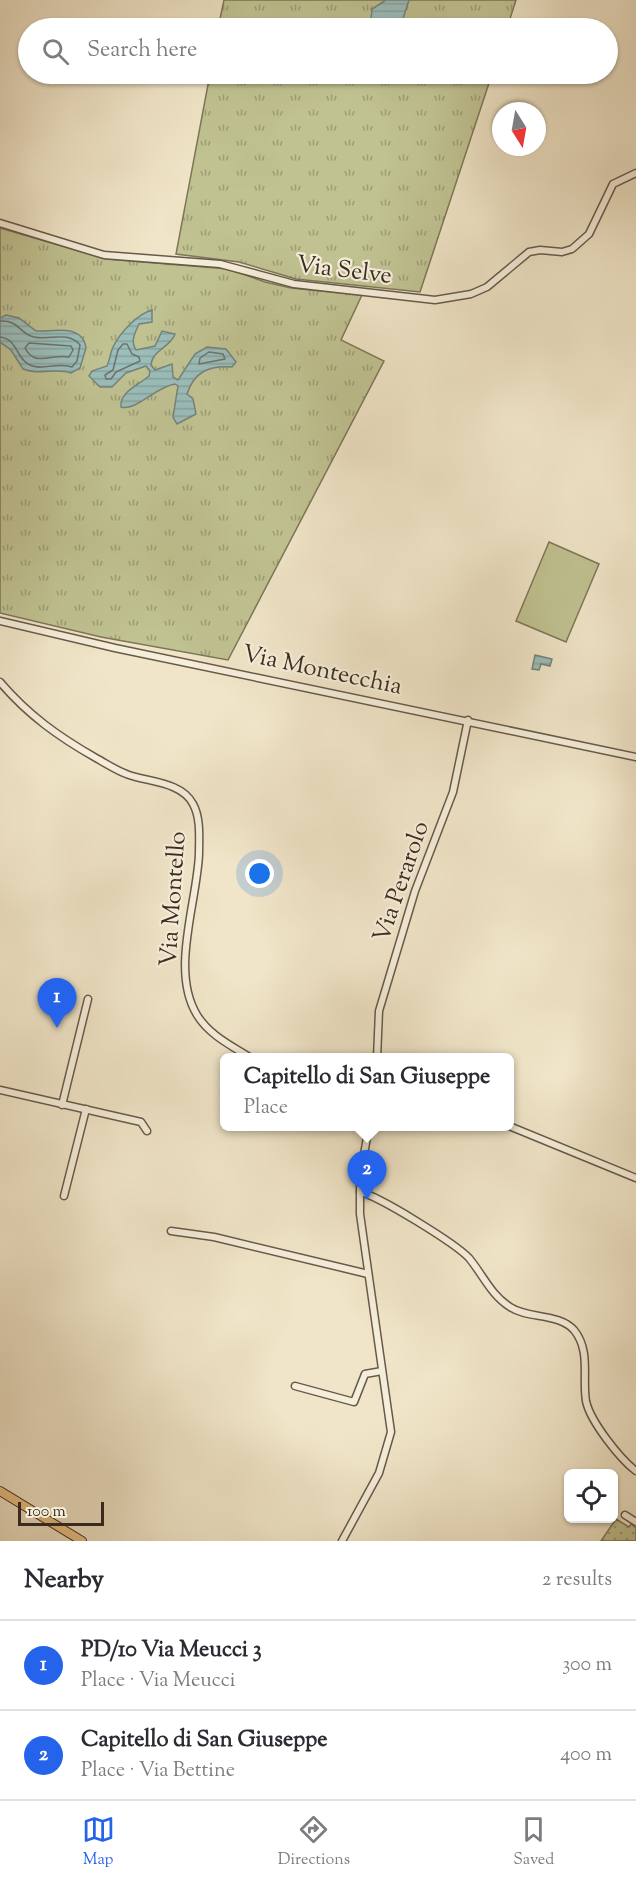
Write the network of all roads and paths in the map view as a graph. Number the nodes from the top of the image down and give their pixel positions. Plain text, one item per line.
1 (636, 173) edge
2 (0, 223) edge
3 (0, 621) edge
4 (0, 682) edge
5 (468, 720) junction
6 (636, 757) edge
7 (88, 999) dead end
8 (244, 1053) edge
9 (377, 1053) edge
10 (0, 1090) edge
11 (63, 1105) junction
12 (86, 1109) junction
13 (514, 1128) edge
14 (147, 1131) dead end
15 (368, 1131) edge
16 (636, 1178) edge
17 (360, 1192) junction
18 (64, 1196) dead end
19 (171, 1231) dead end
20 (368, 1274) junction
21 (382, 1371) junction
22 (295, 1386) dead end
23 (636, 1471) edge
24 (0, 1491) edge
25 (625, 1515) dead end
26 (636, 1522) edge
27 (82, 1541) edge
28 (342, 1541) edge

1 - 2 street, Via Selve
3 - 5 street, Via Montecchia
4 - 8 street, Via Montello
5 - 6 street, Via Montecchia
5 - 9 street, Via Perarolo
7 - 11 street
10 - 11 street
11 - 12 street
12 - 14 street
12 - 18 street
13 - 16 street
15 - 17 street
17 - 20 street
17 - 23 street
19 - 20 street
20 - 21 street
21 - 22 street
21 - 28 street
24 - 27 main road
25 - 26 street

